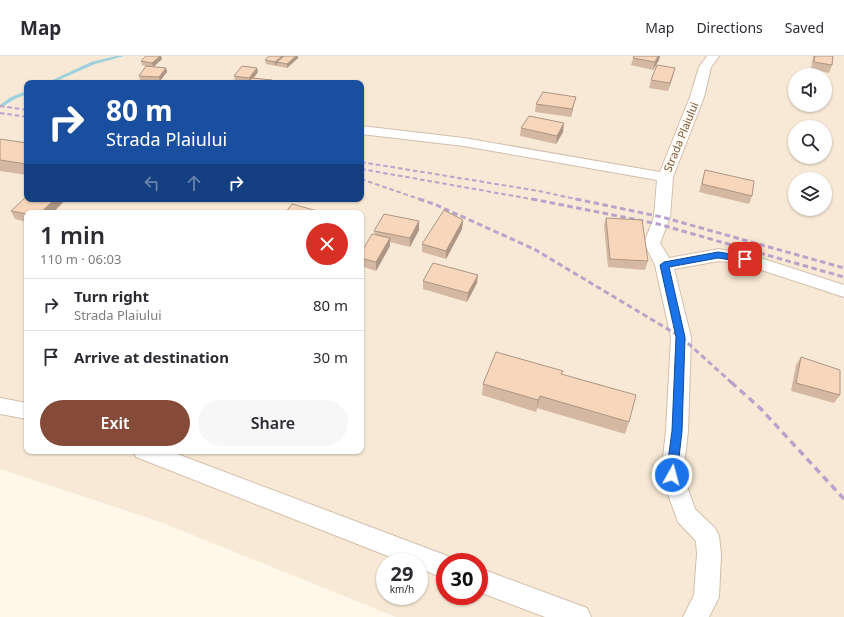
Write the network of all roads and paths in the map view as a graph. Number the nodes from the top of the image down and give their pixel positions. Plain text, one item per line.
1 (712, 56) edge
2 (364, 130) edge
3 (665, 176) junction
4 (664, 265) junction
5 (844, 291) edge
6 (0, 406) edge
7 (24, 411) edge
8 (152, 454) edge
9 (436, 564) edge
10 (488, 583) edge
11 (578, 617) edge
12 (696, 617) edge

1 - 3 street, Strada Plaiului
2 - 3 street
3 - 4 street, Strada Plaiului
4 - 5 street
4 - 12 street, Strada Plaiului
6 - 7 street
8 - 9 street
10 - 11 street

